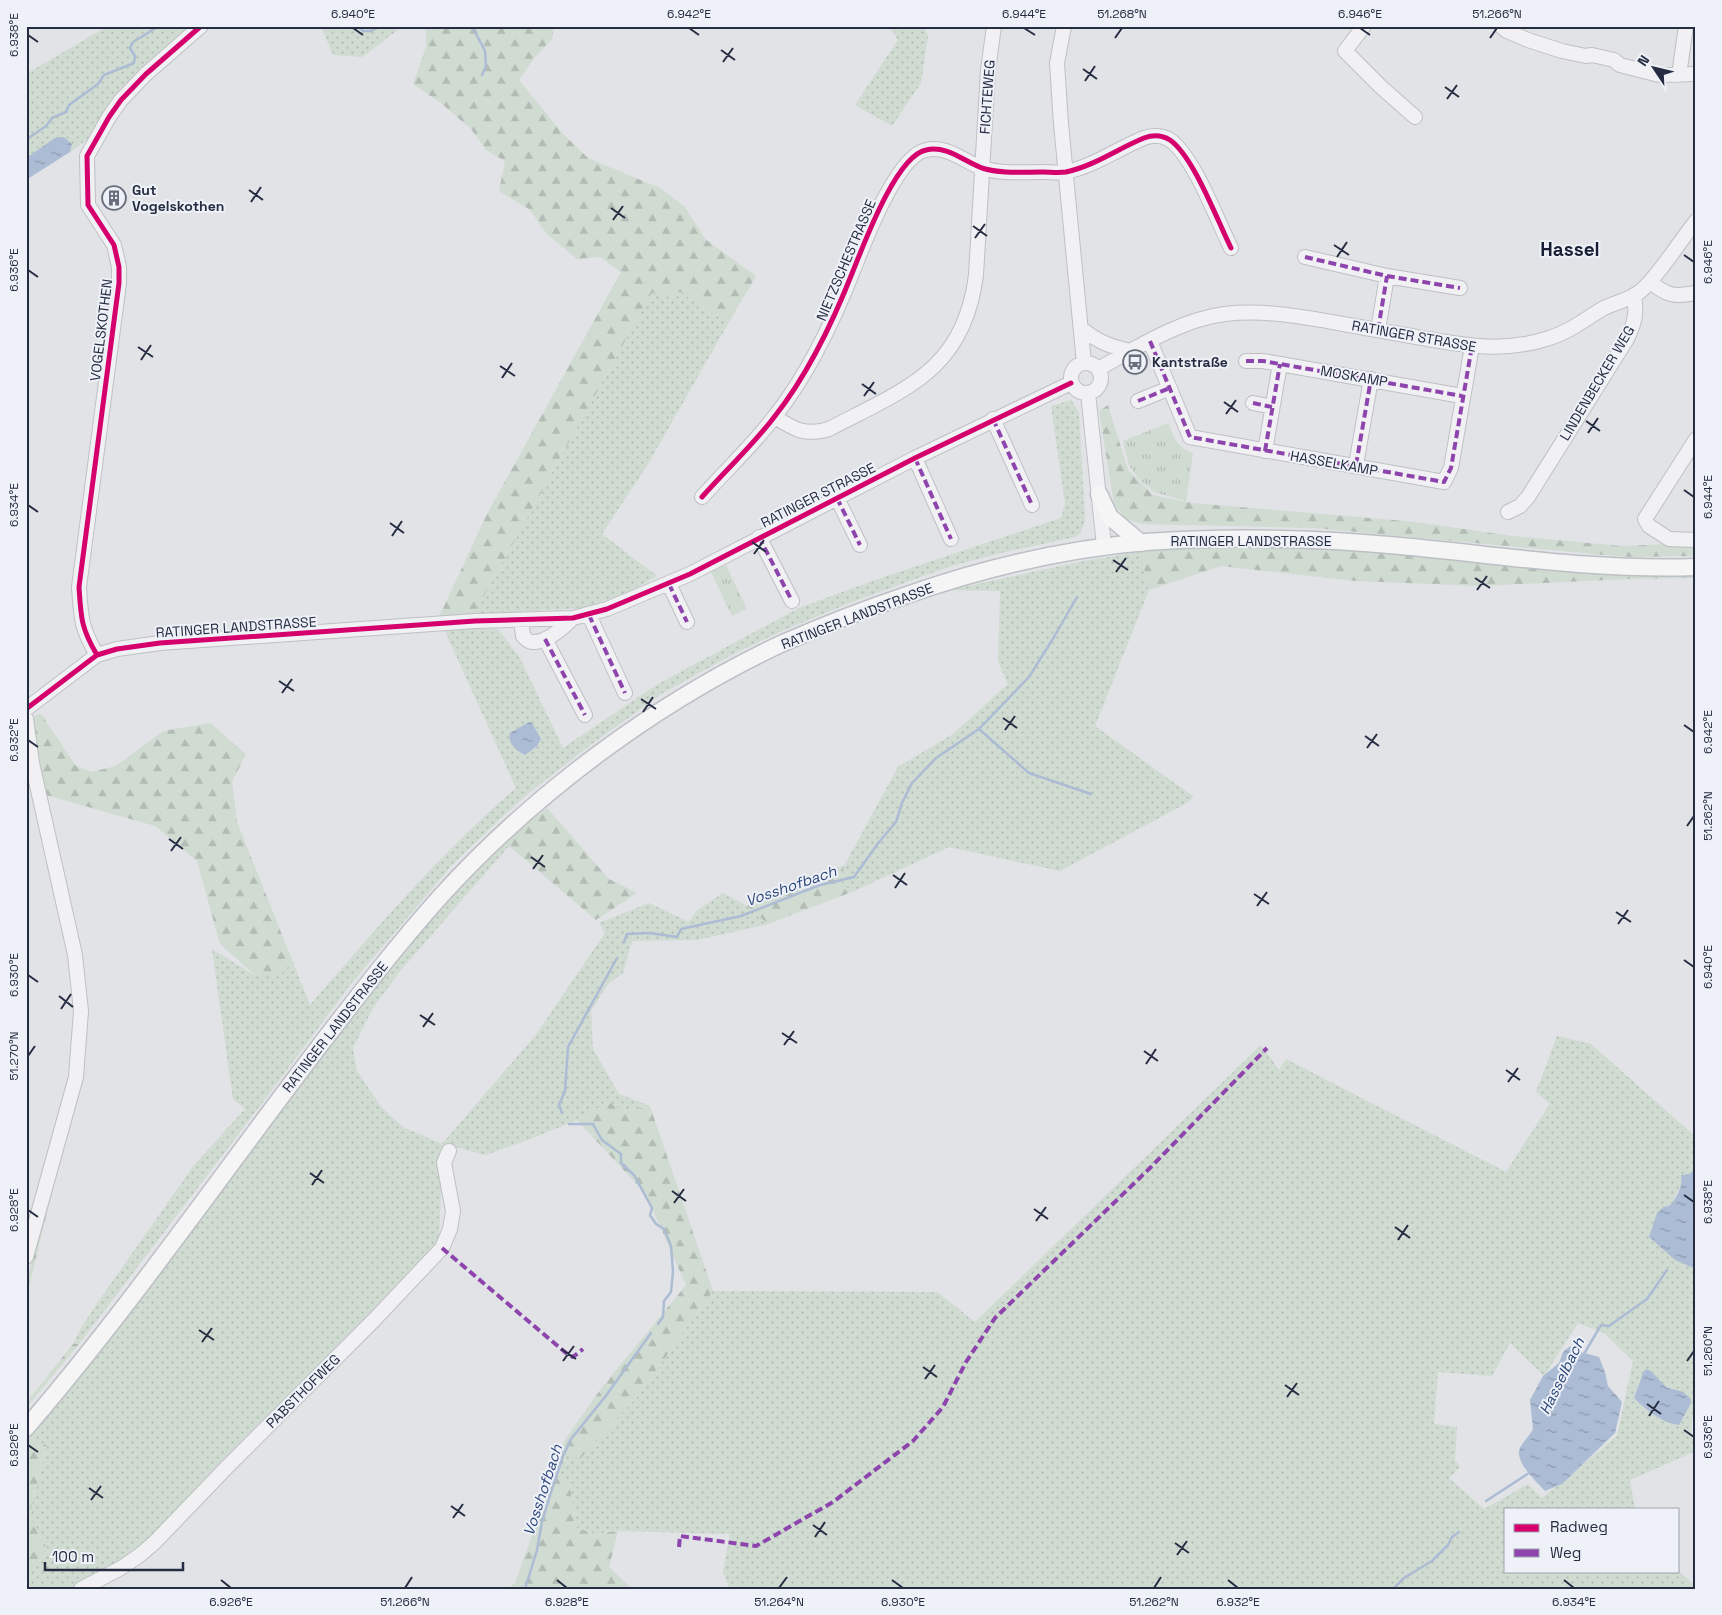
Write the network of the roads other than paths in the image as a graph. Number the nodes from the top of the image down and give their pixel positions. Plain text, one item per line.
1 (201, 26) edge
2 (994, 26) edge
3 (1064, 26) edge
4 (1364, 26) edge
5 (1501, 26) edge
6 (1686, 26) edge
7 (1696, 74) edge
8 (1679, 75) junction
9 (1415, 117) dead end
10 (982, 168) junction
11 (1065, 172) junction
12 (1696, 221) edge
13 (1231, 248) dead end
14 (1305, 257) dead end
15 (1388, 276) junction
16 (1650, 282) junction
17 (1460, 288) dead end
18 (1696, 293) edge
19 (1634, 296) junction
20 (1080, 328) junction
21 (1378, 330) junction
22 (1150, 341) junction
23 (1472, 346) junction
24 (1131, 351) junction
25 (1246, 361) dead end
26 (1084, 363) junction
27 (1280, 364) junction
28 (1098, 369) junction
29 (1371, 379) junction
30 (1071, 382) junction
31 (1170, 388) junction
32 (1088, 393) junction
33 (1462, 396) junction
34 (1138, 400) dead end
35 (1253, 403) dead end
36 (1272, 408) junction
37 (775, 417) junction
38 (993, 419) junction
39 (1696, 439) edge
40 (1265, 451) junction
41 (915, 458) junction
42 (1356, 466) junction
43 (1099, 494) junction
44 (702, 497) dead end
45 (837, 498) junction
46 (1032, 505) dead end
47 (1508, 512) dead end
48 (759, 537) junction
49 (952, 538) dead end
50 (1696, 540) edge
51 (1141, 543) junction
52 (860, 545) dead end
53 (1104, 546) junction
54 (1696, 567) edge
55 (669, 584) junction
56 (792, 601) dead end
57 (588, 615) junction
58 (573, 618) junction
59 (521, 620) junction
60 (687, 622) dead end
61 (403, 626) joint
62 (545, 639) junction
63 (97, 655) junction
64 (625, 693) dead end
65 (27, 709) edge
66 (585, 715) dead end
67 (449, 1152) dead end
68 (26, 1257) edge
69 (26, 1428) edge
70 (81, 1589) edge

1 - 63 street, VOGELSKOTHEN
2 - 10 street, FICHTEWEG
3 - 11 street
4 - 9 street
5 - 8 street
6 - 8 street
7 - 8 street
10 - 11 street, NIETZSCHESTRASSE
10 - 37 street, NIETZSCHESTRASSE
10 - 37 street, FICHTEWEG
11 - 13 street, NIETZSCHESTRASSE
11 - 20 street
12 - 16 street, RATINGER STRASSE
14 - 15 street
15 - 17 street
15 - 21 street
16 - 18 street
16 - 19 street, RATINGER STRASSE
19 - 23 street, RATINGER STRASSE
19 - 47 street, LINDENBECKER WEG
20 - 24 street
20 - 26 street
21 - 22 street, RATINGER STRASSE
21 - 23 street, RATINGER STRASSE
22 - 24 street, RATINGER STRASSE
22 - 31 street, HASSELKAMP
23 - 33 street, HASSELKAMP
24 - 28 street, RATINGER STRASSE
25 - 27 street, MOSKAMP
26 - 28 street
26 - 30 street
27 - 29 street, MOSKAMP
27 - 36 street
28 - 32 street
29 - 33 street, MOSKAMP
29 - 42 street
30 - 32 street
30 - 38 street, RATINGER STRASSE
31 - 34 street
31 - 40 street, HASSELKAMP
32 - 43 street
33 - 42 street, HASSELKAMP
35 - 36 street
36 - 40 street
37 - 44 street, NIETZSCHESTRASSE
38 - 41 street, RATINGER STRASSE
38 - 46 street
39 - 50 street
40 - 42 street, HASSELKAMP
41 - 45 street, RATINGER STRASSE
41 - 49 street
43 - 51 main road
43 - 53 street
45 - 48 street, RATINGER STRASSE
45 - 52 street
48 - 55 street, RATINGER STRASSE
48 - 56 street
51 - 53 main road, RATINGER LANDSTRASSE
51 - 54 main road, RATINGER LANDSTRASSE
53 - 69 main road, RATINGER LANDSTRASSE
55 - 57 street, RATINGER STRASSE
55 - 60 street
57 - 58 street, RATINGER STRASSE
57 - 64 street
58 - 59 street, RATINGER STRASSE
58 - 62 street, RATINGER STRASSE
59 - 61 street, RATINGER STRASSE
59 - 62 street
61 - 63 street, RATINGER LANDSTRASSE
62 - 66 street
63 - 65 street, RATINGER LANDSTRASSE
65 - 68 street, RATINGER LANDSTRASSE
67 - 70 street, PABSTHOFWEG

